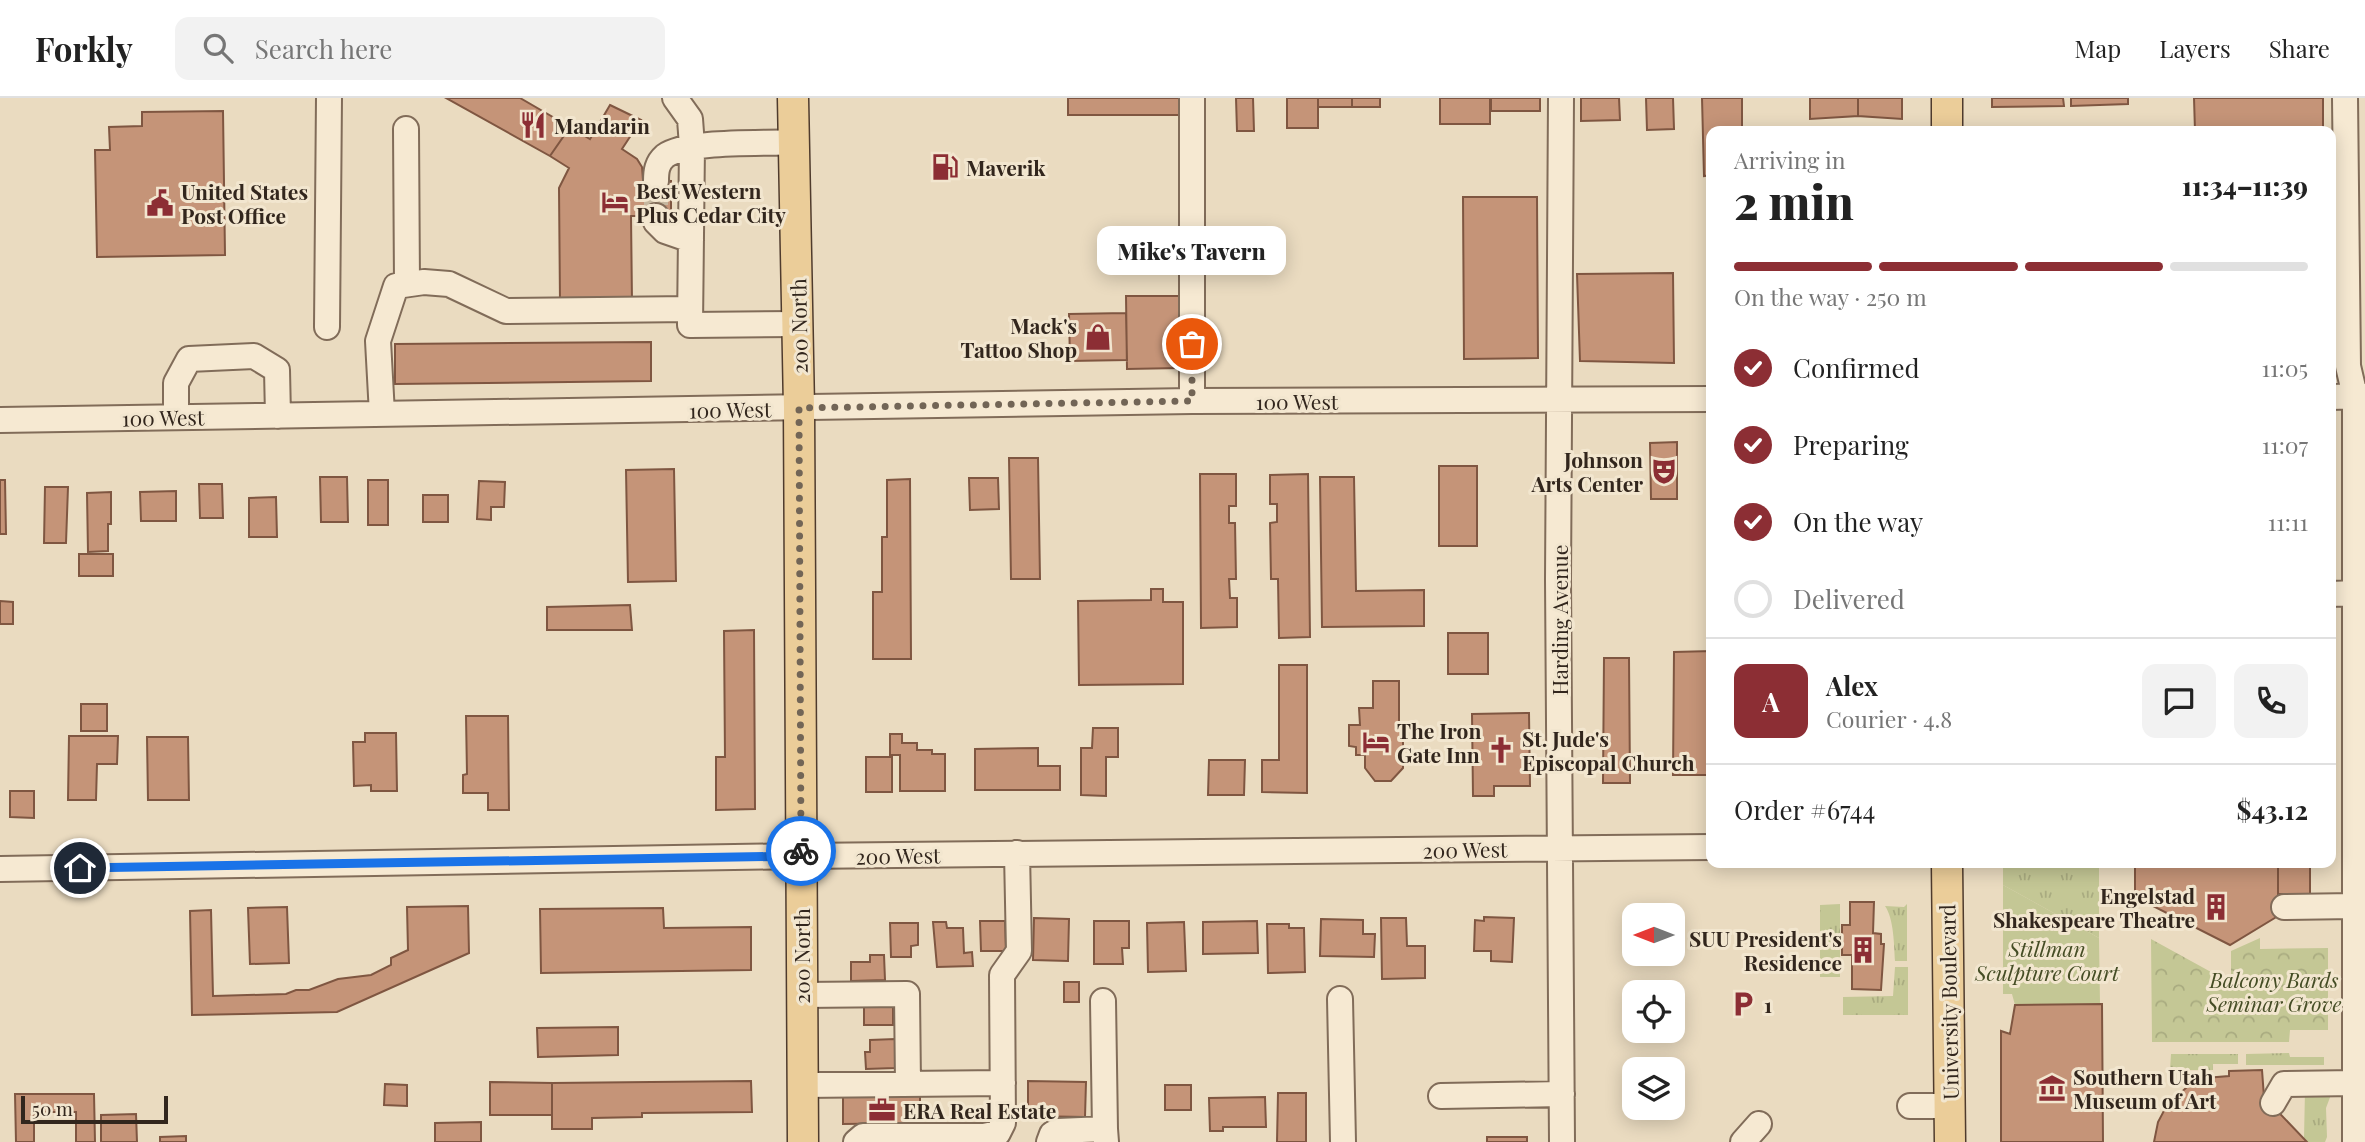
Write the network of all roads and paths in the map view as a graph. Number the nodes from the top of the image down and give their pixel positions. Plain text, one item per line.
1 (329, 98) edge
2 (675, 98) edge
3 (793, 98) edge
4 (1192, 98) edge
5 (1561, 98) edge
6 (1947, 98) edge
7 (2345, 98) edge
8 (1947, 126) edge
9 (406, 129) dead end
10 (794, 142) junction
11 (692, 146) junction
12 (2347, 171) edge
13 (656, 181) tunnel mouth
14 (656, 216) dead end
15 (691, 240) junction
16 (407, 284) junction
17 (690, 309) junction
18 (798, 324) junction
19 (327, 327) dead end
20 (2350, 396) edge
21 (1706, 398) edge
22 (1560, 400) junction
23 (1192, 401) junction
24 (799, 408) junction
25 (382, 414) junction
26 (278, 416) junction
27 (176, 417) junction
28 (0, 420) edge
29 (2351, 604) edge
30 (2360, 838) edge
31 (1706, 847) edge
32 (1560, 848) junction
33 (1017, 853) junction
34 (801, 856) junction
35 (1947, 868) edge
36 (0, 869) edge
37 (2354, 906) junction
38 (2284, 907) dead end
39 (802, 995) junction
40 (1340, 999) dead end
41 (1103, 1002) dead end
42 (1003, 1083) junction
43 (2354, 1083) junction
44 (908, 1084) junction
45 (802, 1085) junction
46 (1562, 1094) junction
47 (1441, 1096) dead end
48 (2273, 1103) dead end
49 (1910, 1106) dead end
50 (1950, 1106) junction
51 (1759, 1124) dead end
52 (1105, 1136) edge
53 (803, 1142) edge
54 (856, 1142) edge
55 (1049, 1142) edge
56 (1343, 1142) edge
57 (1562, 1142) edge
58 (1743, 1142) edge
59 (1950, 1142) edge
60 (2355, 1142) edge

1 - 19 street
2 - 11 street
3 - 10 main road, 200 North
4 - 23 street
5 - 22 street, Harding Avenue
6 - 8 main road
7 - 12 street
9 - 16 street
10 - 11 street
10 - 18 main road, 200 North
11 - 13 street
11 - 15 street
12 - 20 street
14 - 15 street
15 - 17 street
16 - 17 street
16 - 25 street
17 - 18 street
18 - 24 main road, 200 North
20 - 29 street
21 - 22 street, 100 West
22 - 23 street, 100 West
22 - 32 street, Harding Avenue
23 - 24 street, 100 West
24 - 25 street, 100 West
24 - 34 main road, 200 North
25 - 26 street, 100 West
26 - 27 street, 100 West
26 - 27 street
27 - 28 street, 100 West
29 - 30 street
30 - 37 street
31 - 32 street, 200 West
32 - 33 street, 200 West
32 - 46 street, Harding Avenue
33 - 34 street, 200 West
33 - 42 street
34 - 36 street, 200 West
34 - 39 main road, 200 North
35 - 50 main road, University Boulevard
37 - 38 street
37 - 43 street
39 - 44 street
39 - 45 main road, 200 North
40 - 56 street
41 - 52 street
42 - 44 street
42 - 54 street
43 - 48 street
43 - 60 street
44 - 45 street
45 - 53 main road, 200 North
46 - 47 street
46 - 57 street, Harding Avenue
49 - 50 street
50 - 59 main road, University Boulevard
51 - 58 street
52 - 55 street

